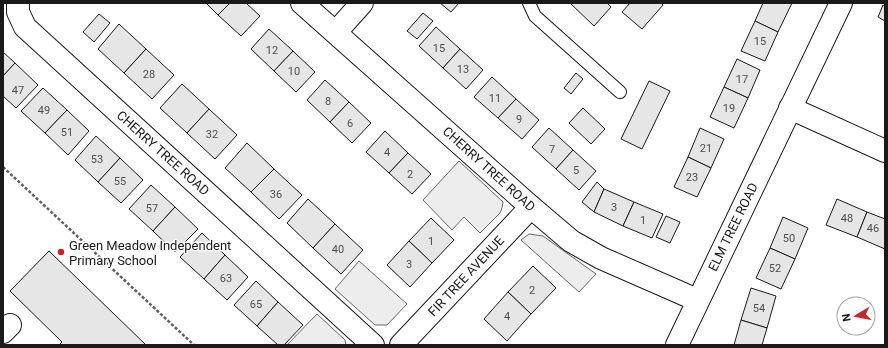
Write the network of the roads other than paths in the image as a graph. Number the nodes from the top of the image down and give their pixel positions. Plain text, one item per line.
1 (18, 3) edge
2 (302, 3) edge
3 (362, 3) edge
4 (530, 3) edge
5 (841, 3) edge
6 (336, 32) junction
7 (620, 92) dead end
8 (790, 108) junction
9 (885, 151) edge
10 (531, 207) junction
11 (697, 300) junction
12 (373, 345) edge
13 (401, 345) edge
14 (677, 345) edge

1 - 12 street, CHERRY TREE ROAD
2 - 6 street, CHERRY TREE ROAD
3 - 6 street
4 - 7 lane
5 - 8 street, ELM TREE ROAD
6 - 10 street, CHERRY TREE ROAD
8 - 9 street
8 - 11 street, ELM TREE ROAD
10 - 11 street, CHERRY TREE ROAD
10 - 13 street, FIR TREE AVENUE
11 - 14 street, ELM TREE ROAD

